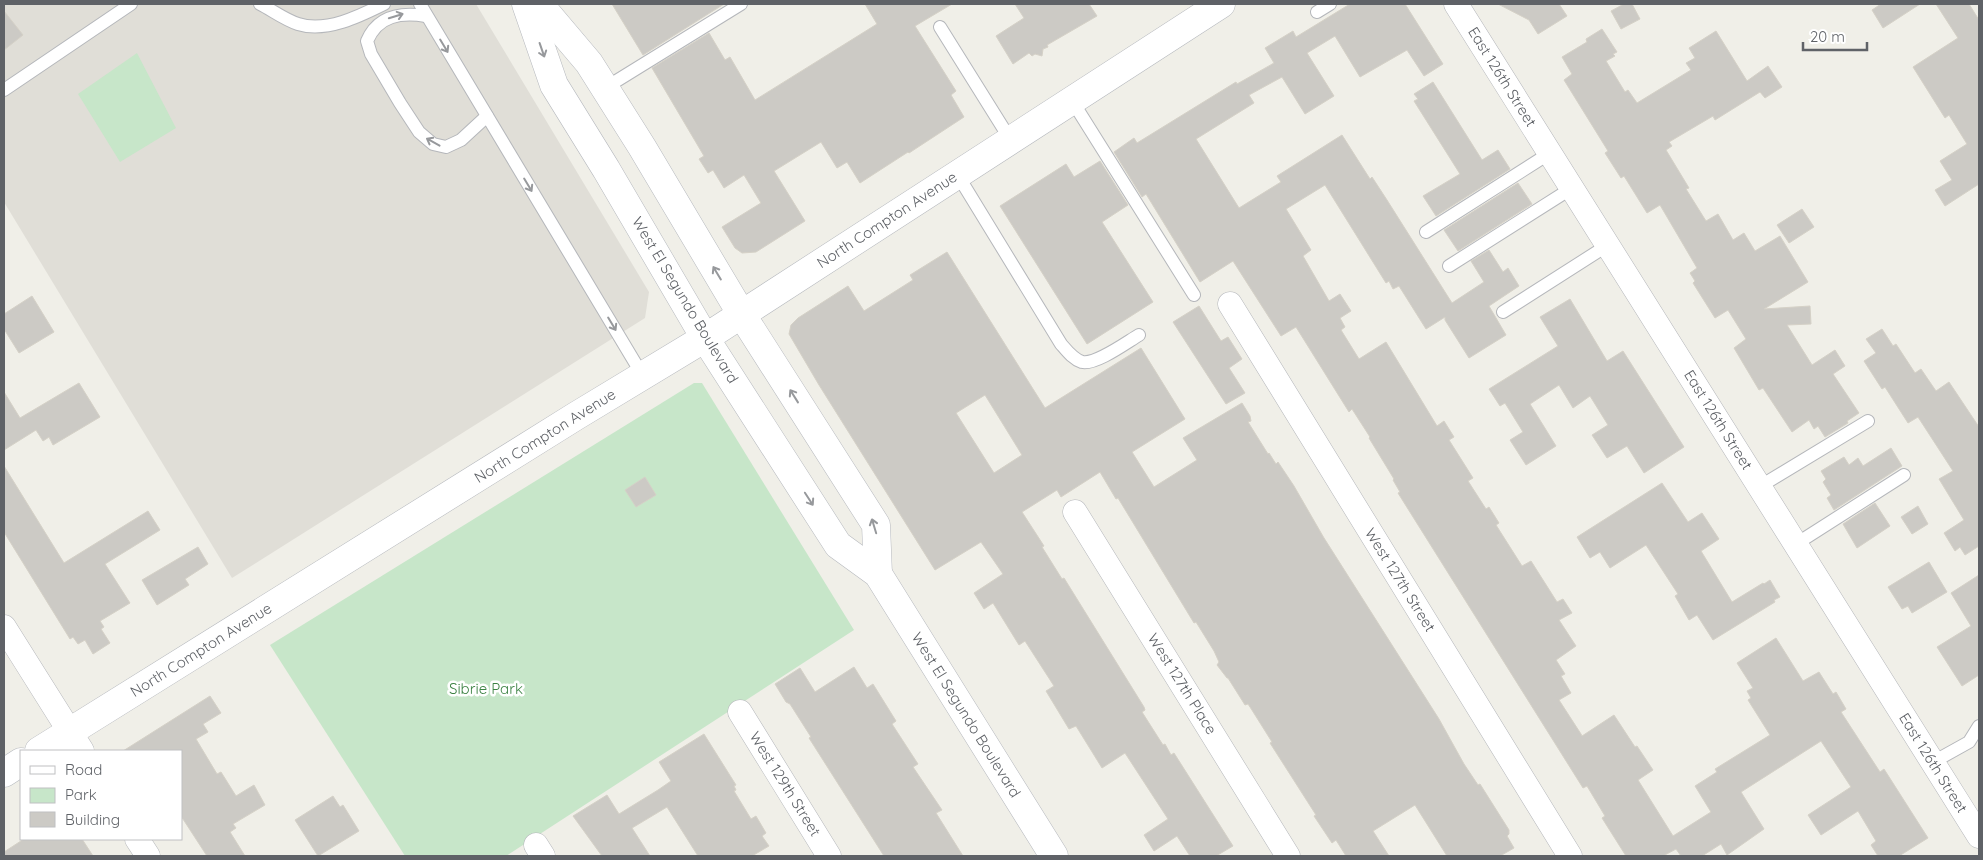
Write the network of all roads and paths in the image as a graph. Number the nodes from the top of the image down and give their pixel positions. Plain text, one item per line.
1 (131, 4) edge
2 (260, 4) edge
3 (384, 4) edge
4 (420, 4) edge
5 (526, 4) edge
6 (539, 4) edge
7 (741, 4) edge
8 (1221, 4) edge
9 (1330, 4) edge
10 (1456, 4) edge
11 (1317, 12) dead end
12 (426, 16) junction
13 (940, 27) dead end
14 (606, 88) junction
15 (4, 90) edge
16 (1071, 99) junction
17 (487, 116) junction
18 (1010, 140) junction
19 (1550, 153) junction
20 (957, 174) junction
21 (1572, 188) junction
22 (1426, 232) dead end
23 (1608, 245) junction
24 (1448, 266) dead end
25 (1194, 295) dead end
26 (1230, 304) dead end
27 (1503, 312) dead end
28 (742, 315) junction
29 (1139, 335) dead end
30 (706, 338) junction
31 (643, 376) junction
32 (1868, 421) dead end
33 (1904, 476) dead end
34 (1760, 487) junction
35 (1075, 512) dead end
36 (1796, 544) junction
37 (878, 574) junction
38 (4, 627) edge
39 (740, 712) dead end
40 (1979, 726) edge
41 (76, 742) edge
42 (43, 750) edge
43 (1933, 762) junction
44 (20, 763) edge
45 (4, 773) edge
46 (1979, 836) edge
47 (138, 840) edge
48 (148, 856) edge
49 (829, 856) edge
50 (1054, 856) edge
51 (1288, 856) edge
52 (1570, 856) edge

1 - 15 lane
2 - 3 lane
4 - 12 lane
5 -> 30 main road, West El Segundo Boulevard
6 - 14 main road, West El Segundo Boulevard
7 - 14 lane
8 - 16 main road, North Compton Avenue
9 - 11 lane
10 - 19 street, East 126th Street
12 -> 17 lane
17 -> 12 lane
13 - 18 lane
28 -> 14 main road, West El Segundo Boulevard
16 - 18 main road, North Compton Avenue
16 - 25 lane
17 -> 31 lane
18 - 20 main road, North Compton Avenue
19 - 21 street, East 126th Street
19 - 22 lane
20 - 28 main road, North Compton Avenue
20 - 29 lane
21 - 23 street, East 126th Street
21 - 24 lane
23 - 27 lane
23 - 34 street, East 126th Street
26 - 52 street, West 127th Street
28 - 30 main road, North Compton Avenue
37 -> 28 main road, West El Segundo Boulevard
30 - 31 main road, North Compton Avenue
30 -> 37 main road, West El Segundo Boulevard
31 - 41 main road, North Compton Avenue
32 - 34 lane
33 - 36 lane
34 - 36 street, East 126th Street
35 - 51 street, West 127th Place
36 - 43 street, East 126th Street
37 - 50 main road, West El Segundo Boulevard
38 - 41 street
39 - 49 street, West 129th Street
40 - 43 lane
41 - 42 main road, North Compton Avenue
43 - 46 street, East 126th Street
44 - 45 main road
47 - 48 street

